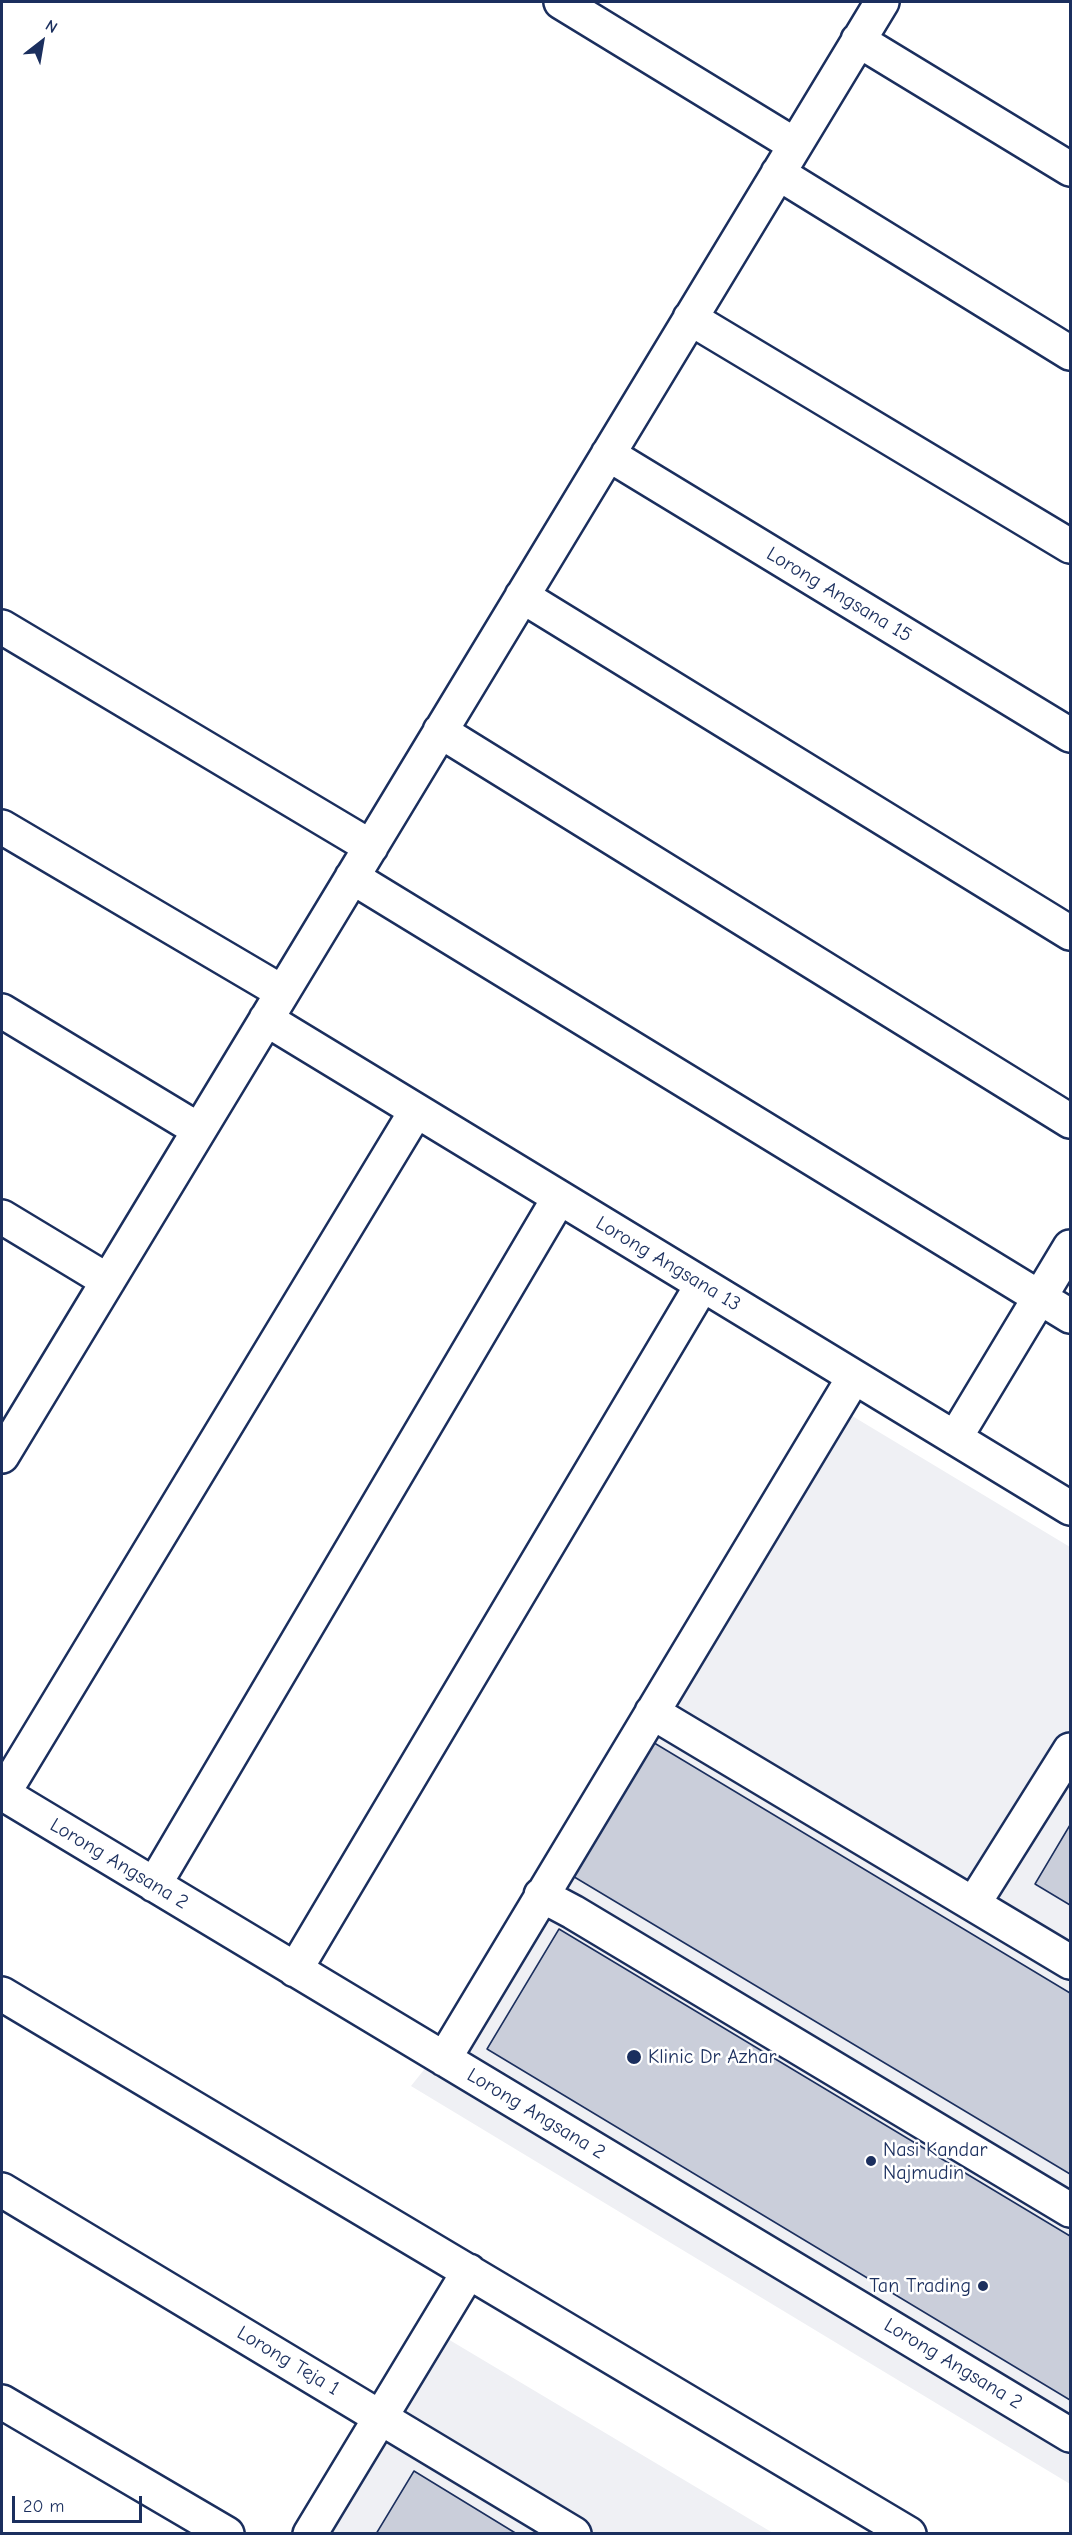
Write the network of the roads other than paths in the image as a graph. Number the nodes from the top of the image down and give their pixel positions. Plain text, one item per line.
1 (561, 2) edge
2 (882, 2) edge
3 (858, 40) junction
4 (795, 145) junction
5 (1071, 169) edge
6 (778, 173) junction
7 (690, 318) junction
8 (1071, 353) edge
9 (608, 454) junction
10 (1071, 546) edge
11 (522, 596) junction
12 (2, 627) edge
13 (440, 730) junction
14 (1071, 735) edge
15 (2, 827) edge
16 (371, 846) junction
17 (352, 877) junction
18 (1071, 933) edge
19 (274, 1006) junction
20 (2, 1011) edge
21 (416, 1111) junction
22 (1071, 1121) edge
23 (199, 1130) junction
24 (559, 1198) junction
25 (2, 1217) edge
26 (1071, 1247) edge
27 (108, 1281) junction
28 (702, 1285) junction
29 (1040, 1298) junction
30 (1071, 1316) edge
31 (854, 1377) junction
32 (12, 1414) edge
33 (955, 1438) junction
34 (2, 1456) edge
35 (1071, 1508) edge
36 (652, 1712) junction
37 (1071, 1750) edge
38 (2, 1794) edge
39 (154, 1885) junction
40 (541, 1895) junction
41 (974, 1903) junction
42 (1071, 1962) edge
43 (295, 1970) junction
44 (2, 1994) edge
45 (444, 2059) junction
46 (2, 2190) edge
47 (1071, 2210) edge
48 (469, 2271) junction
49 (2, 2402) edge
50 (381, 2416) junction
51 (1071, 2435) edge
52 (227, 2534) edge
53 (310, 2534) edge
54 (574, 2534) edge
55 (909, 2534) edge

1 - 4 street
2 - 3 street
3 - 4 street
3 - 5 street
4 - 6 street
6 - 7 street
6 - 8 street
7 - 9 street
7 - 10 street
9 - 11 street
9 - 14 street, Lorong Angsana 15
11 - 13 street
11 - 18 street
12 - 16 street
13 - 16 street
13 - 22 street
15 - 19 street, Lorong Angsana 13
16 - 17 street
17 - 19 street
17 - 29 street
19 - 21 street, Lorong Angsana 13
19 - 23 street
20 - 23 street
21 - 24 street, Lorong Angsana 13
21 - 38 street
23 - 27 street
24 - 28 street, Lorong Angsana 13
24 - 39 street
25 - 27 street
26 - 29 street
27 - 32 street
28 - 31 street, Lorong Angsana 13
28 - 43 street
29 - 30 street
29 - 33 street
31 - 33 street, Lorong Angsana 13
31 - 36 street
32 - 34 street
33 - 35 street, Lorong Angsana 13
36 - 40 street
36 - 41 street
37 - 41 street
38 - 39 street, Lorong Angsana 2
39 - 43 street, Lorong Angsana 2
40 - 45 street
40 - 47 street
41 - 42 street
43 - 45 street, Lorong Angsana 2
44 - 48 street
45 - 51 street, Lorong Angsana 2
46 - 50 street, Lorong Teja 1
48 - 50 street
48 - 55 street
49 - 52 street
50 - 53 street
50 - 54 street, Lorong Teja 1

